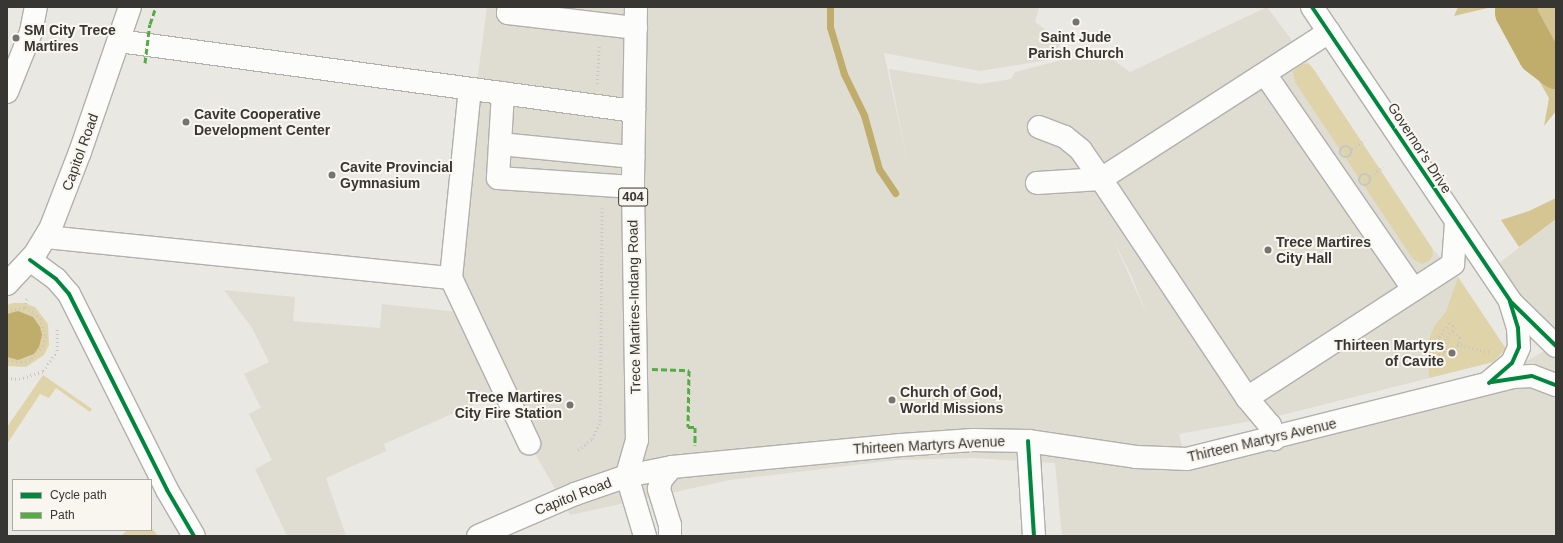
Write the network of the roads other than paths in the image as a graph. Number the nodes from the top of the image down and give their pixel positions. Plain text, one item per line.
1 (36, 7) edge
2 (130, 7) edge
3 (509, 7) edge
4 (1312, 7) edge
5 (636, 17) edge
6 (1329, 32) junction
7 (119, 41) junction
8 (1265, 74) junction
9 (470, 89) junction
10 (7, 92) edge
11 (503, 94) junction
12 (634, 111) junction
13 (1039, 127) dead end
14 (500, 144) junction
15 (633, 156) junction
16 (1101, 179) junction
17 (1037, 183) dead end
18 (633, 187) junction
19 (1456, 222) junction
20 (46, 236) junction
21 (30, 260) junction
22 (451, 278) junction
23 (7, 284) edge
24 (1414, 290) junction
25 (1510, 301) junction
26 (1556, 346) edge
27 (1489, 383) junction
28 (1556, 385) edge
29 (1247, 398) junction
30 (1274, 439) junction
31 (637, 440) junction
32 (1028, 441) junction
33 (529, 443) dead end
34 (672, 467) junction
35 (626, 476) junction
36 (194, 536) edge
37 (478, 536) edge
38 (644, 536) edge
39 (670, 536) edge
40 (1034, 536) edge

1 - 10 main road
2 - 7 main road, Capitol Road
3 - 5 main road
4 - 6 main road, Governor's Drive
5 - 12 main road, Trece Martires-Indang Road / 404
6 - 8 main road
6 - 19 main road, Governor's Drive
7 - 9 main road
7 - 20 main road, Capitol Road
8 - 16 main road
8 - 24 main road
9 - 11 main road
9 - 22 main road
11 - 12 main road
11 - 14 main road
12 - 15 main road, Trece Martires-Indang Road / 404
13 - 16 main road
14 - 15 main road
14 - 18 main road
15 - 18 main road, Trece Martires-Indang Road / 404
16 - 17 main road
16 - 29 main road
18 - 31 main road, Trece Martires-Indang Road / 404
19 - 24 main road
19 - 25 main road, Governor's Drive
20 - 21 main road, Capitol Road
20 - 22 main road
21 - 23 main road, Capitol Road
21 - 36 main road
22 - 33 main road
24 - 29 main road
25 - 26 main road, Governor's Drive
25 - 27 main road, Governor's Drive
27 - 28 main road
27 - 30 main road, Thirteen Martyrs Avenue
29 - 30 main road
30 - 32 main road, Thirteen Martyrs Avenue
31 - 34 main road, Trece Martires-Indang Road / 404
31 - 35 main road, Trece Martires-Indang Road / 404
32 - 34 main road, Thirteen Martyrs Avenue
32 - 40 main road
34 - 35 main road, Capitol Road
34 - 39 main road
35 - 37 main road, Capitol Road
35 - 38 main road

